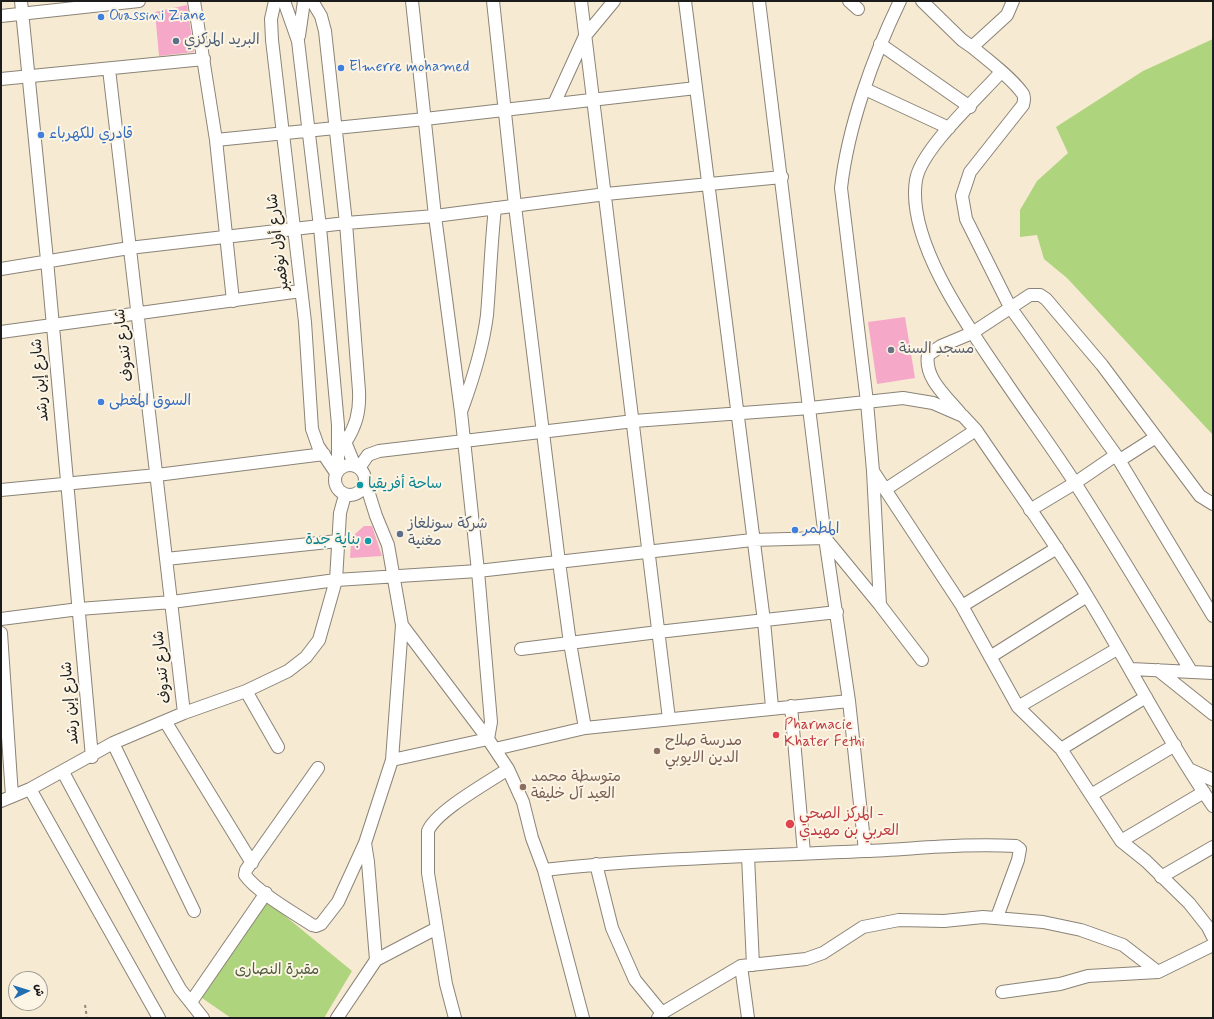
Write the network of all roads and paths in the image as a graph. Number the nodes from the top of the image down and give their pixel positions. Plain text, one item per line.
1 (139, 1) edge
2 (194, 1) edge
3 (275, 1) edge
4 (284, 1) edge
5 (290, 1) edge
6 (296, 1) edge
7 (304, 1) edge
8 (312, 1) edge
9 (412, 1) edge
10 (492, 1) edge
11 (581, 1) edge
12 (614, 1) edge
13 (685, 1) edge
14 (759, 1) edge
15 (900, 1) edge
16 (1013, 1) edge
17 (104, 3) edge
18 (929, 3) edge
19 (22, 7) edge
20 (1, 16) edge
21 (586, 36) junction
22 (298, 41) junction
23 (880, 44) junction
24 (972, 47) junction
25 (204, 59) junction
26 (109, 69) junction
27 (1001, 72) junction
28 (29, 77) junction
29 (1, 79) edge
30 (696, 88) junction
31 (865, 89) junction
32 (594, 98) junction
33 (554, 104) junction
34 (970, 106) junction
35 (505, 109) junction
36 (426, 120) junction
37 (335, 128) junction
38 (949, 128) junction
39 (308, 130) junction
40 (283, 133) junction
41 (216, 140) junction
42 (782, 177) junction
43 (708, 184) junction
44 (606, 194) junction
45 (515, 206) junction
46 (495, 208) junction
47 (435, 216) junction
48 (346, 223) junction
49 (320, 226) junction
50 (294, 230) junction
51 (227, 237) junction
52 (130, 248) junction
53 (47, 260) junction
54 (1, 268) edge
55 (301, 291) junction
56 (233, 301) junction
57 (1010, 307) junction
58 (137, 312) junction
59 (52, 324) junction
60 (1, 332) edge
61 (972, 333) junction
62 (867, 402) junction
63 (810, 408) junction
64 (461, 412) junction
65 (738, 412) junction
66 (963, 416) junction
67 (634, 421) junction
68 (338, 425) junction
69 (544, 430) junction
70 (976, 430) junction
71 (1156, 437) junction
72 (463, 441) junction
73 (345, 443) junction
74 (324, 454) junction
75 (1118, 457) junction
76 (357, 467) junction
77 (873, 471) junction
78 (337, 472) junction
79 (157, 475) junction
80 (365, 481) junction
81 (67, 482) junction
82 (1075, 483) junction
83 (886, 489) junction
84 (1, 490) edge
85 (347, 496) junction
86 (1213, 504) edge
87 (1030, 510) junction
88 (376, 516) junction
89 (825, 538) junction
90 (752, 540) junction
91 (338, 541) junction
92 (1057, 548) junction
93 (648, 552) junction
94 (166, 559) junction
95 (559, 562) junction
96 (478, 572) junction
97 (394, 576) junction
98 (336, 580) junction
99 (1087, 596) junction
100 (172, 602) junction
101 (880, 605) junction
102 (962, 606) junction
103 (79, 609) junction
104 (838, 612) junction
105 (1212, 615) edge
106 (1, 619) edge
107 (764, 620) junction
108 (402, 625) junction
109 (658, 632) junction
110 (1, 634) edge
111 (570, 643) junction
112 (521, 649) dead end
113 (1117, 649) junction
114 (990, 657) junction
115 (922, 660) dead end
116 (1131, 669) junction
117 (1158, 670) junction
118 (1191, 671) junction
119 (1213, 673) edge
120 (246, 691) junction
121 (1146, 697) junction
122 (849, 700) junction
123 (791, 706) junction
124 (772, 707) junction
125 (1018, 707) junction
126 (184, 713) junction
127 (1213, 714) edge
128 (669, 718) junction
129 (165, 721) junction
130 (585, 728) junction
131 (488, 739) junction
132 (113, 743) junction
133 (1175, 745) junction
134 (278, 747) dead end
135 (495, 749) junction
136 (1061, 750) junction
137 (92, 757) junction
138 (392, 760) junction
139 (318, 768) dead end
140 (508, 769) junction
141 (1190, 770) junction
142 (63, 772) junction
143 (1213, 780) edge
144 (30, 789) junction
145 (1204, 792) junction
146 (1091, 795) junction
147 (12, 796) junction
148 (1, 801) edge
149 (1213, 806) edge
150 (1121, 841) junction
151 (365, 843) junction
152 (1213, 847) edge
153 (865, 851) junction
154 (804, 853) junction
155 (748, 856) junction
156 (252, 863) junction
157 (596, 864) junction
158 (544, 870) junction
159 (1161, 877) junction
160 (266, 893) junction
161 (194, 912) dead end
162 (997, 918) junction
163 (437, 928) junction
164 (1212, 930) edge
165 (1213, 945) edge
166 (376, 960) junction
167 (747, 966) junction
168 (1158, 972) junction
169 (1002, 992) dead end
170 (191, 1002) junction
171 (85, 1005) dead end
172 (347, 1012) edge
173 (660, 1015) edge
174 (87, 1018) edge
175 (159, 1018) edge
176 (204, 1018) edge
177 (337, 1018) edge
178 (455, 1018) edge
179 (583, 1018) edge
180 (748, 1018) edge

1 - 17 street
2 - 25 street
3 - 40 street, شارع أول نوفمبر
4 - 22 street
5 - 6 street
7 - 22 street
8 - 37 street
9 - 36 street
10 - 35 street
11 - 21 street
12 - 21 street
13 - 30 street
14 - 42 street
15 - 23 street
16 - 24 street
17 - 19 street
18 - 24 street
19 - 20 street
19 - 28 street, شارع إبن رشد
21 - 32 street
21 - 33 street
22 - 39 street
23 - 31 street
23 - 34 street
24 - 27 street
25 - 26 street
25 - 41 street
26 - 28 street
26 - 52 street, شارع تندوف
27 - 34 street
27 - 57 street
28 - 29 street
28 - 53 street, شارع إبن رشد
30 - 32 street
30 - 43 street
31 - 38 street
31 - 62 street
32 - 33 street
32 - 44 street
33 - 35 street
34 - 38 street
35 - 36 street
35 - 45 street
36 - 37 street
36 - 47 street
37 - 39 street
37 - 48 street
38 - 61 street
39 - 40 street
39 - 49 street
40 - 41 street
40 - 50 street, شارع أول نوفمبر
41 - 51 street
42 - 43 street
42 - 63 street
43 - 44 street
43 - 65 street
44 - 45 street
44 - 67 street
45 - 46 street
45 - 69 street
46 - 47 street
46 - 64 street
47 - 48 street
47 - 64 street
48 - 49 street
48 - 73 street
49 - 50 street
49 - 68 street
50 - 51 street
50 - 55 street, شارع أول نوفمبر
51 - 52 street
51 - 56 street
52 - 53 street
52 - 58 street, شارع تندوف
53 - 54 street
53 - 59 street, شارع إبن رشد
55 - 56 street
55 - 74 street, شارع أول نوفمبر
56 - 58 street
57 - 61 street
57 - 71 street
57 - 75 street
58 - 59 street
58 - 79 street, شارع تندوف
59 - 60 street
59 - 81 street, شارع إبن رشد
61 - 66 street
61 - 82 street
62 - 63 street
62 - 66 street
62 - 77 street
63 - 65 street
63 - 89 street
64 - 72 street
65 - 67 street
65 - 90 street
66 - 70 street
67 - 69 street
67 - 93 street
68 - 73 street
68 - 78 street
69 - 72 street
69 - 95 street
70 - 83 street
70 - 87 street
71 - 75 street
71 - 86 street
72 - 76 street
72 - 96 street
73 - 76 street
74 - 78 street, شارع أول نوفمبر
74 - 79 street
75 - 82 street
75 - 105 street
76 - 78 street
76 - 80 street
77 - 83 street
77 - 101 street
78 - 85 street
79 - 81 street
79 - 94 street, شارع تندوف
80 - 85 street
80 - 88 street
81 - 84 street
81 - 103 street, شارع إبن رشد
82 - 87 street
82 - 118 street
83 - 102 street
85 - 88 street
85 - 91 street
87 - 92 street
88 - 97 street
89 - 90 street
89 - 101 street
89 - 104 street
90 - 93 street
90 - 107 street
91 - 94 street
91 - 98 street
92 - 99 street
92 - 102 street
93 - 95 street
93 - 109 street
94 - 100 street, شارع تندوف
95 - 96 street
95 - 111 street
96 - 97 street
96 - 131 street
97 - 98 street
97 - 108 street
98 - 100 street
98 - 120 street
99 - 113 street
99 - 114 street
100 - 103 street
100 - 126 street, شارع تندوف
101 - 115 street
102 - 114 street
103 - 106 street
103 - 137 street, شارع إبن رشد
104 - 107 street
104 - 122 street
107 - 109 street
107 - 124 street
108 - 131 street
108 - 138 street
109 - 111 street
109 - 128 street
110 - 147 street
111 - 112 street
111 - 130 street
113 - 116 street
113 - 125 street
114 - 125 street
116 - 117 street
116 - 121 street
117 - 118 street
117 - 127 street
118 - 119 street
120 - 126 street
120 - 134 street
121 - 133 street
121 - 136 street
122 - 123 street
122 - 153 street
123 - 124 street
123 - 154 street
124 - 128 street
125 - 136 street
126 - 129 street
128 - 130 street
129 - 132 street
129 - 156 street
130 - 135 street
131 - 135 street
131 - 138 street
132 - 137 street
132 - 161 street
133 - 141 street
133 - 146 street
135 - 140 street
136 - 146 street
137 - 142 street
138 - 151 street
139 - 156 street
140 - 158 street
140 - 163 street
141 - 143 street
141 - 145 street
142 - 144 street
142 - 170 street
144 - 147 street
144 - 175 street
145 - 149 street
145 - 150 street
146 - 150 street
147 - 148 street
150 - 159 street
151 - 160 street
151 - 166 street
152 - 159 street
153 - 154 street
153 - 162 street
154 - 155 street
155 - 157 street
155 - 167 street
156 - 160 street
157 - 158 street
157 - 173 street
158 - 179 street
159 - 164 street
160 - 170 street
162 - 167 street
162 - 168 street
163 - 166 street
163 - 178 street
165 - 168 street
166 - 172 street
167 - 173 street
167 - 180 street
168 - 169 street
170 - 176 street
171 - 174 path
172 - 177 street

